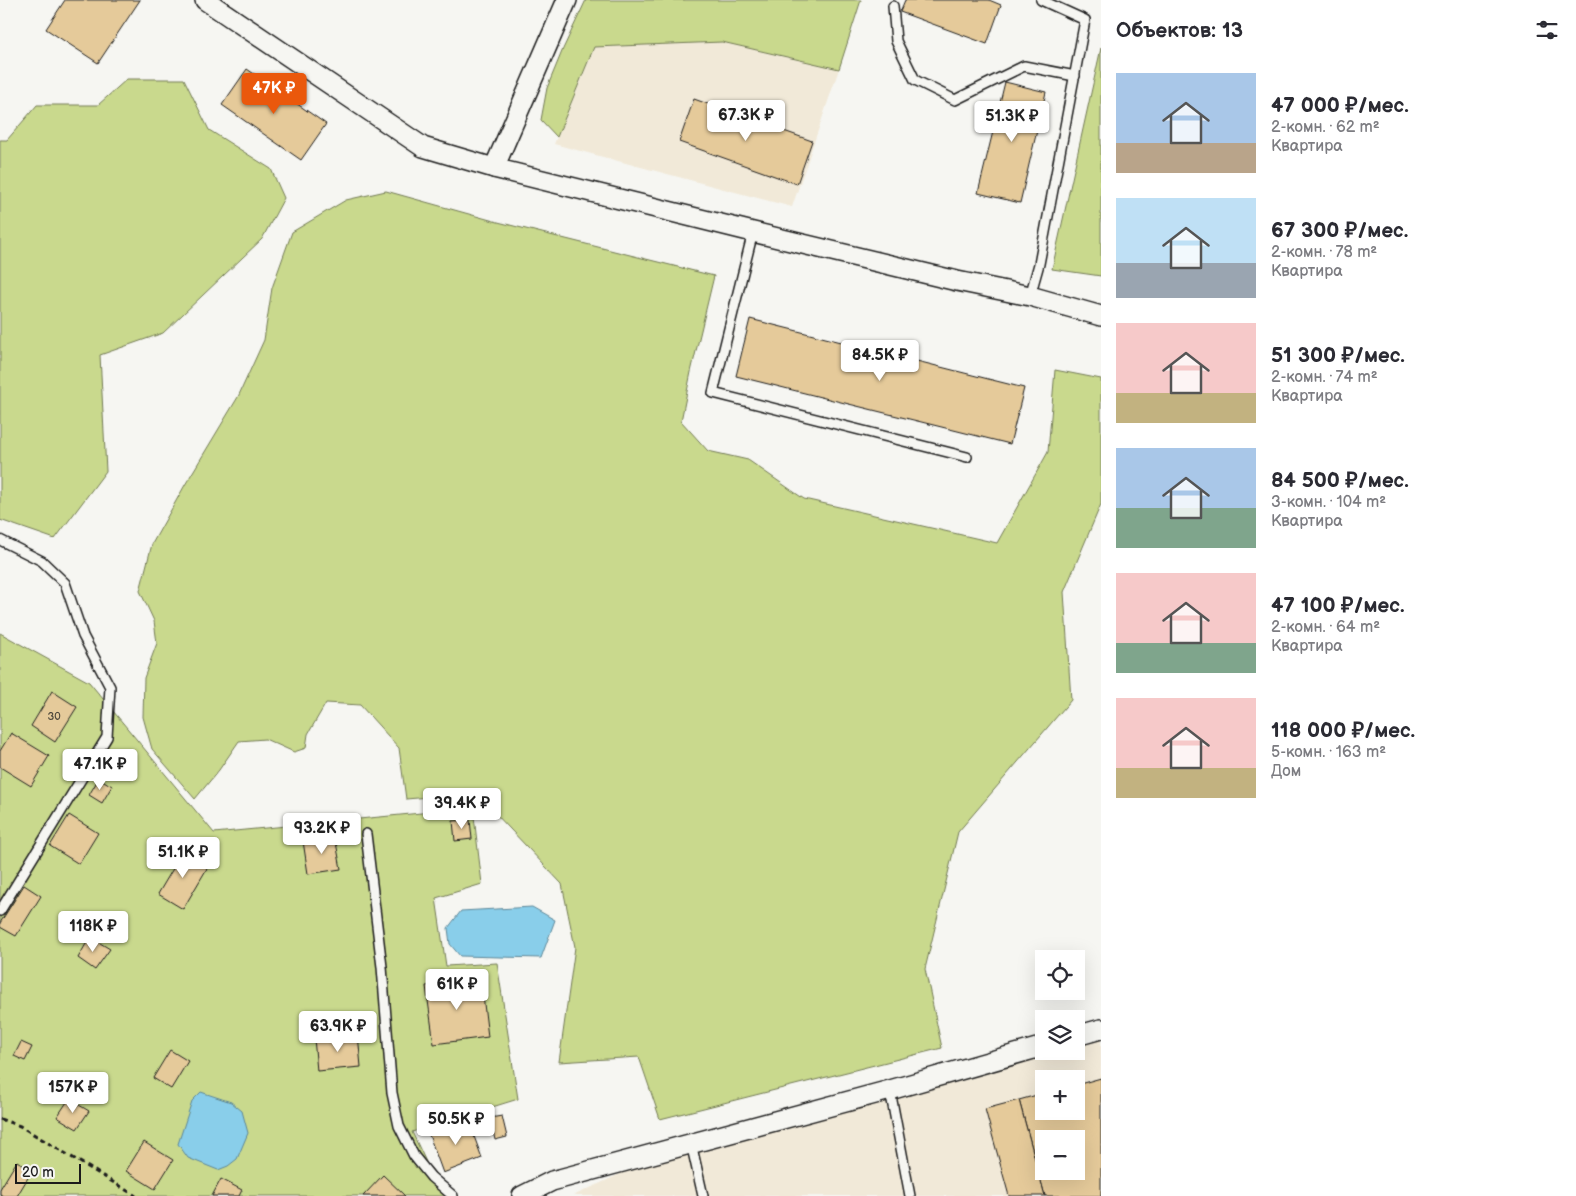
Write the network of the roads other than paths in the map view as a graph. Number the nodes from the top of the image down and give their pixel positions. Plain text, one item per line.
1 (205, 0) edge
2 (567, 0) edge
3 (1042, 0) edge
4 (893, 6) dead end
5 (1074, 76) junction
6 (494, 168) junction
7 (753, 232) junction
8 (1030, 296) junction
9 (1101, 316) edge
10 (968, 457) dead end
11 (0, 540) edge
12 (366, 834) dead end
13 (0, 911) edge
14 (1101, 1029) edge
15 (1085, 1033) edge
16 (1035, 1049) edge
17 (890, 1090) junction
18 (691, 1144) junction
19 (453, 1196) edge
20 (522, 1196) edge
21 (703, 1196) edge
22 (910, 1196) edge

1 - 6 street
2 - 6 street
3 - 5 lane
4 - 5 lane
5 - 8 lane
6 - 7 street
7 - 8 street
7 - 10 lane
8 - 9 street
11 - 13 lane
12 - 19 lane
14 - 15 street
16 - 17 street
17 - 18 street
17 - 22 lane
18 - 20 street
18 - 21 lane

